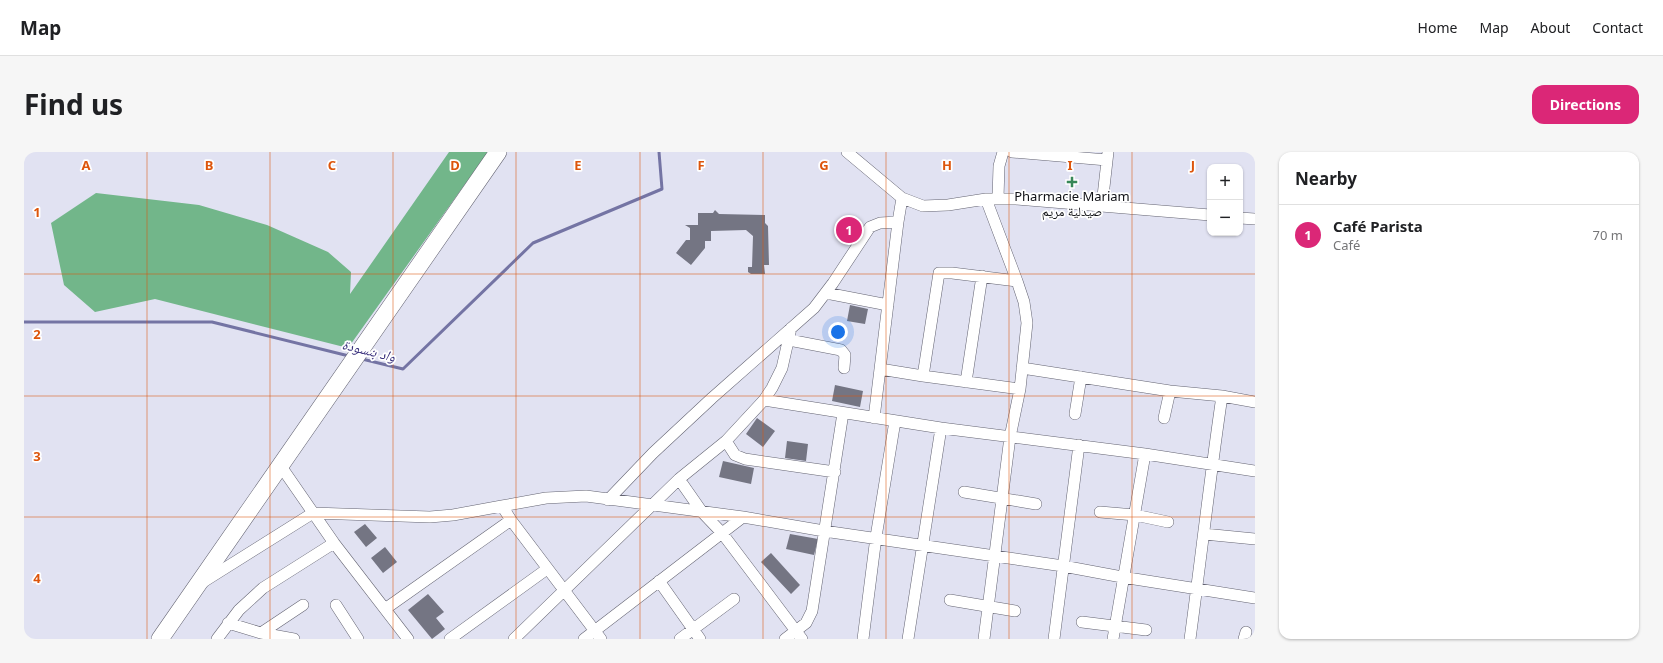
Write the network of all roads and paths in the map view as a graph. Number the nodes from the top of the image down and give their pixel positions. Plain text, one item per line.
1 (498, 152) edge
2 (847, 152) edge
3 (1003, 152) edge
4 (1012, 152) edge
5 (1107, 156) edge
6 (902, 198) junction
7 (998, 198) junction
8 (986, 199) junction
9 (1102, 205) junction
10 (1207, 215) edge
11 (1243, 218) edge
12 (1255, 219) edge
13 (898, 222) junction
14 (982, 276) junction
15 (1017, 281) junction
16 (826, 293) junction
17 (888, 305) junction
18 (791, 328) junction
19 (789, 340) junction
20 (844, 368) dead end
21 (1022, 368) junction
22 (880, 369) junction
23 (922, 376) junction
24 (1081, 377) junction
25 (966, 382) junction
26 (1020, 389) junction
27 (1170, 391) junction
28 (1222, 396) junction
29 (764, 400) junction
30 (1255, 402) edge
31 (843, 413) junction
32 (1075, 414) dead end
33 (874, 418) junction
34 (1164, 418) dead end
35 (895, 421) junction
36 (941, 428) junction
37 (1010, 437) junction
38 (726, 441) junction
39 (1079, 445) junction
40 (1145, 454) junction
41 (1212, 464) junction
42 (280, 466) junction
43 (1255, 471) edge
44 (835, 472) junction
45 (679, 479) junction
46 (964, 492) dead end
47 (1003, 498) junction
48 (608, 500) junction
49 (1036, 504) dead end
50 (651, 505) junction
51 (502, 506) junction
52 (702, 512) junction
53 (1100, 512) dead end
54 (314, 513) junction
55 (1135, 515) junction
56 (744, 517) junction
57 (511, 520) junction
58 (1168, 522) dead end
59 (824, 530) junction
60 (722, 533) junction
61 (1204, 534) junction
62 (876, 537) junction
63 (1255, 539) edge
64 (334, 543) junction
65 (922, 545) junction
66 (995, 556) junction
67 (1062, 566) junction
68 (547, 568) junction
69 (1122, 577) junction
70 (659, 582) junction
71 (198, 585) junction
72 (1197, 589) junction
73 (565, 590) junction
74 (1255, 598) edge
75 (734, 599) dead end
76 (950, 600) dead end
77 (303, 605) dead end
78 (336, 605) dead end
79 (989, 606) junction
80 (385, 609) junction
81 (1015, 611) dead end
82 (1082, 622) dead end
83 (228, 623) junction
84 (1116, 626) junction
85 (694, 629) junction
86 (1146, 630) dead end
87 (261, 633) junction
88 (598, 635) edge
89 (799, 635) edge
90 (160, 639) edge
91 (217, 639) edge
92 (294, 639) edge
93 (358, 639) edge
94 (408, 639) edge
95 (450, 639) edge
96 (514, 639) edge
97 (584, 639) edge
98 (680, 639) edge
99 (700, 639) edge
100 (785, 639) edge
101 (864, 639) edge
102 (908, 639) edge
103 (984, 639) edge
104 (1054, 639) edge
105 (1113, 639) edge
106 (1190, 639) edge

1 - 42 main road
2 - 6 street
3 - 7 street
4 - 5 street
5 - 9 street
6 - 8 street
6 - 13 street
7 - 8 street
7 - 9 street
8 - 15 street
9 - 10 street
11 - 12 street
13 - 16 street
13 - 17 street
14 - 15 street
14 - 23 street
14 - 25 street
15 - 21 street
16 - 17 street
16 - 18 street
17 - 22 street
18 - 19 street
18 - 48 street
19 - 20 street
19 - 29 street
21 - 24 street
21 - 26 street
22 - 23 street
22 - 33 street
23 - 25 street
24 - 27 street
24 - 32 street
25 - 26 street
26 - 37 street
27 - 28 street
27 - 34 street
28 - 30 street
28 - 41 street
29 - 31 street
29 - 38 street
31 - 33 street
31 - 44 street
33 - 35 street
35 - 36 street
35 - 62 street
36 - 37 street
36 - 65 street
37 - 39 street
37 - 47 street
38 - 44 street
38 - 45 street
39 - 40 street
39 - 67 street
40 - 41 street
40 - 55 street
41 - 43 street
41 - 61 street
42 - 54 street
42 - 71 main road
44 - 59 street
45 - 50 street
45 - 52 street
46 - 47 street
47 - 49 street
47 - 66 street
48 - 50 street
48 - 51 street
50 - 52 street
50 - 73 street
51 - 54 street
51 - 57 street
52 - 56 street
52 - 60 street
53 - 55 street
54 - 64 street
54 - 71 street
55 - 58 street
55 - 69 street
56 - 59 street
56 - 60 street
57 - 68 street
57 - 80 street
59 - 62 street
59 - 89 street
60 - 70 street
60 - 89 street
61 - 63 street
61 - 72 street
62 - 65 street
62 - 101 street
64 - 80 street
64 - 83 street
65 - 66 street
65 - 102 street
66 - 67 street
66 - 79 street
67 - 69 street
67 - 104 street
68 - 73 street
68 - 95 street
69 - 72 street
69 - 84 street
70 - 85 street
70 - 88 street
71 - 90 main road
72 - 74 street
72 - 106 street
73 - 88 street
73 - 96 street
75 - 85 street
76 - 79 street
77 - 87 street
78 - 93 street
79 - 81 street
79 - 103 street
80 - 94 street
82 - 84 street
83 - 87 street
83 - 91 street
84 - 86 street
84 - 105 street
85 - 98 street
85 - 99 street
87 - 92 street
88 - 97 street
89 - 100 street

